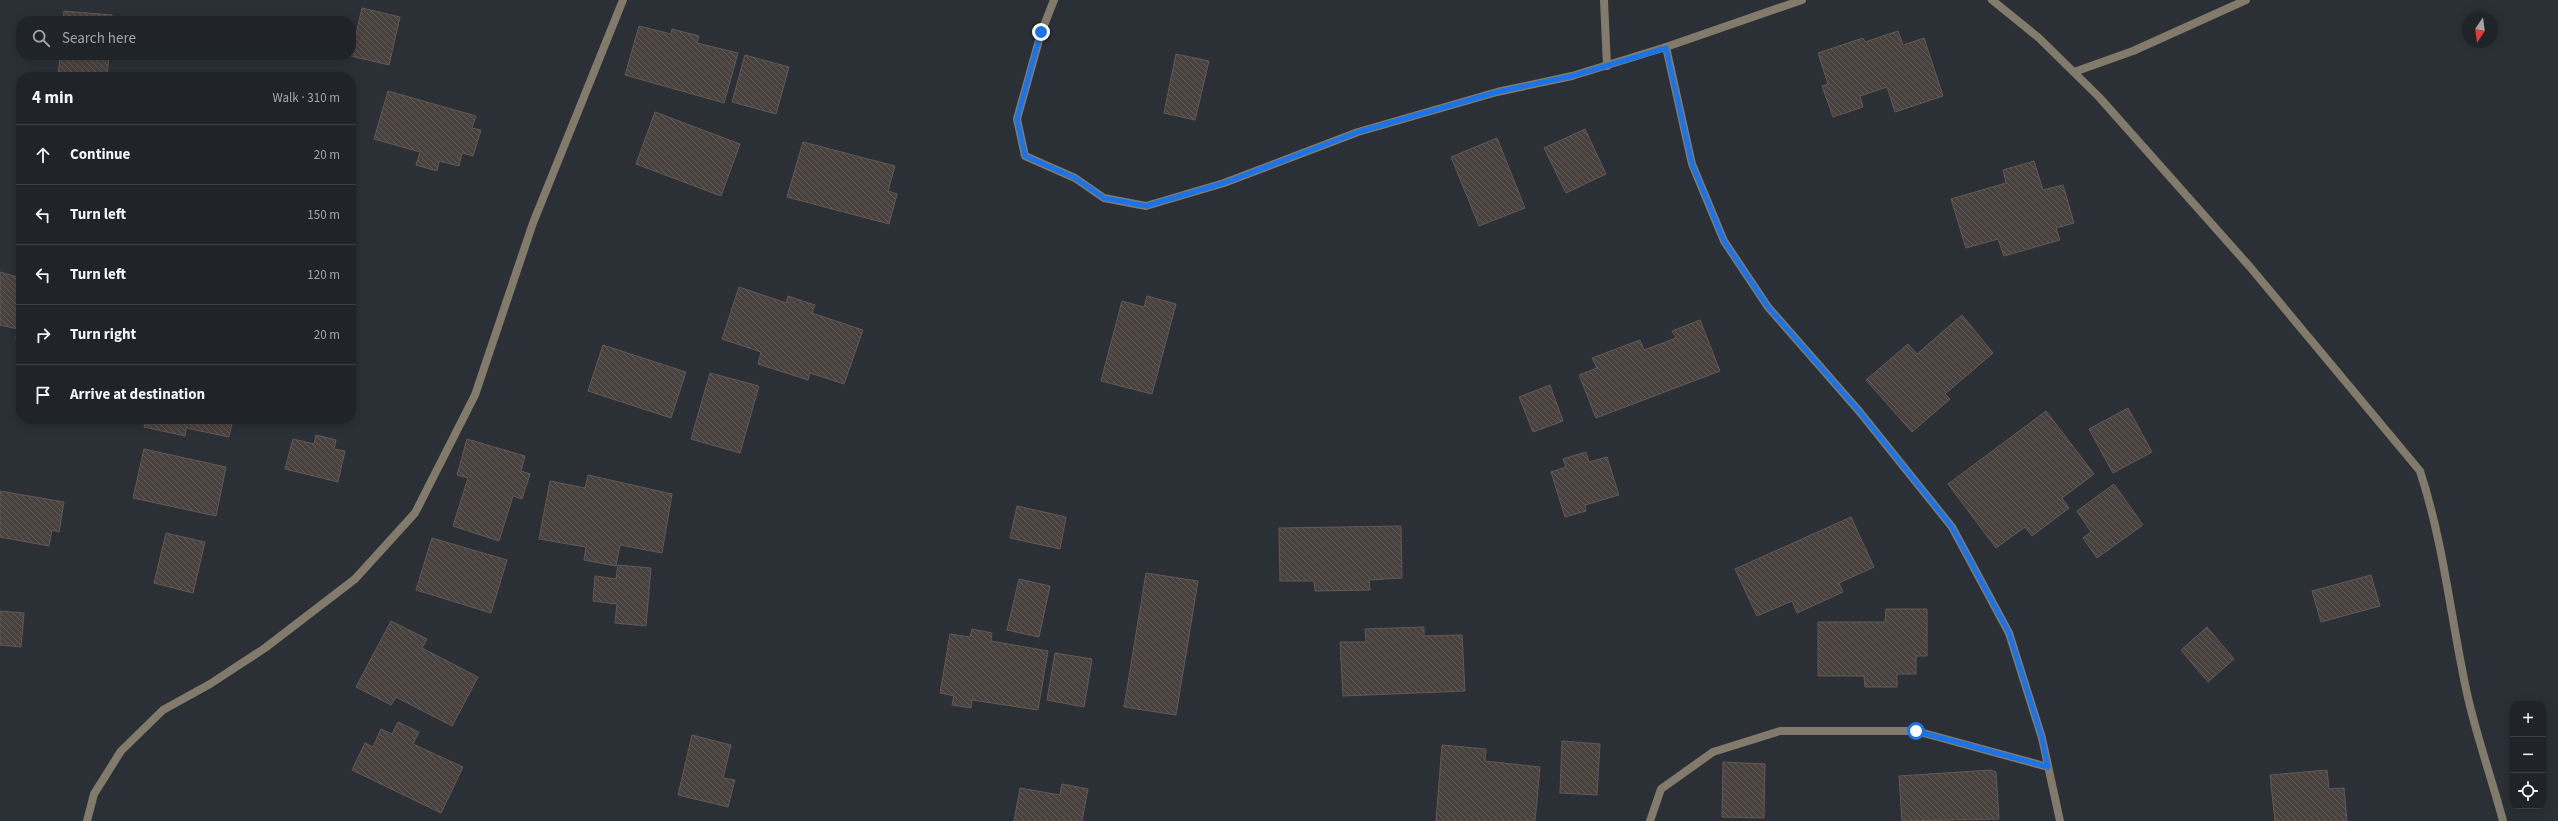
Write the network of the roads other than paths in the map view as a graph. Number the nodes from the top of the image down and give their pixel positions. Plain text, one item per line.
1 (624, 0) edge
2 (1054, 0) edge
3 (1604, 0) edge
4 (1802, 0) edge
5 (1992, 0) edge
6 (2246, 0) edge
7 (1666, 48) junction
8 (1607, 66) junction
9 (2074, 72) junction
10 (2048, 767) junction
11 (87, 821) edge
12 (1650, 821) edge
13 (2060, 821) edge
14 (2503, 821) edge

1 - 11 street
2 - 8 street
3 - 8 street
4 - 7 street
5 - 9 street
6 - 9 street
7 - 8 street
7 - 10 street
9 - 14 street
10 - 12 street
10 - 13 street

